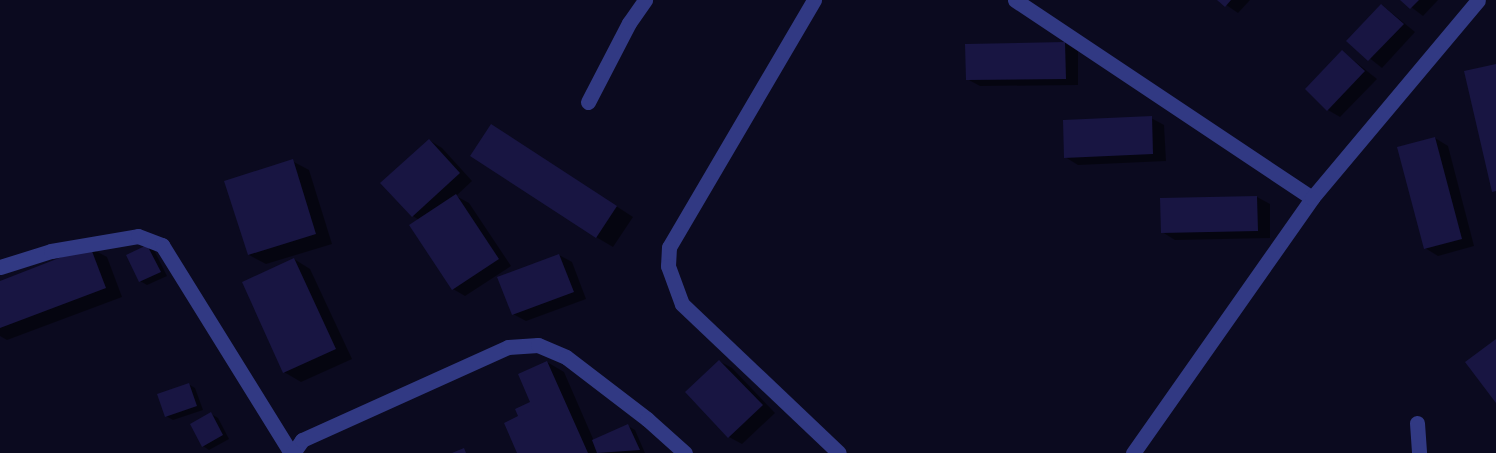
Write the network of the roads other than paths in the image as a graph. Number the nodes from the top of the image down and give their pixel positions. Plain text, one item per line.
1 (645, 0) edge
2 (814, 0) edge
3 (1016, 0) edge
4 (1478, 0) edge
5 (588, 102) dead end
6 (1312, 198) junction
7 (0, 267) edge
8 (1417, 423) dead end
9 (292, 453) edge
10 (686, 453) edge
11 (839, 453) edge
12 (1133, 453) edge
13 (1419, 453) edge

1 - 5 street
2 - 11 street
3 - 6 street
4 - 6 street
6 - 12 street
7 - 9 street
8 - 13 street
9 - 10 street

